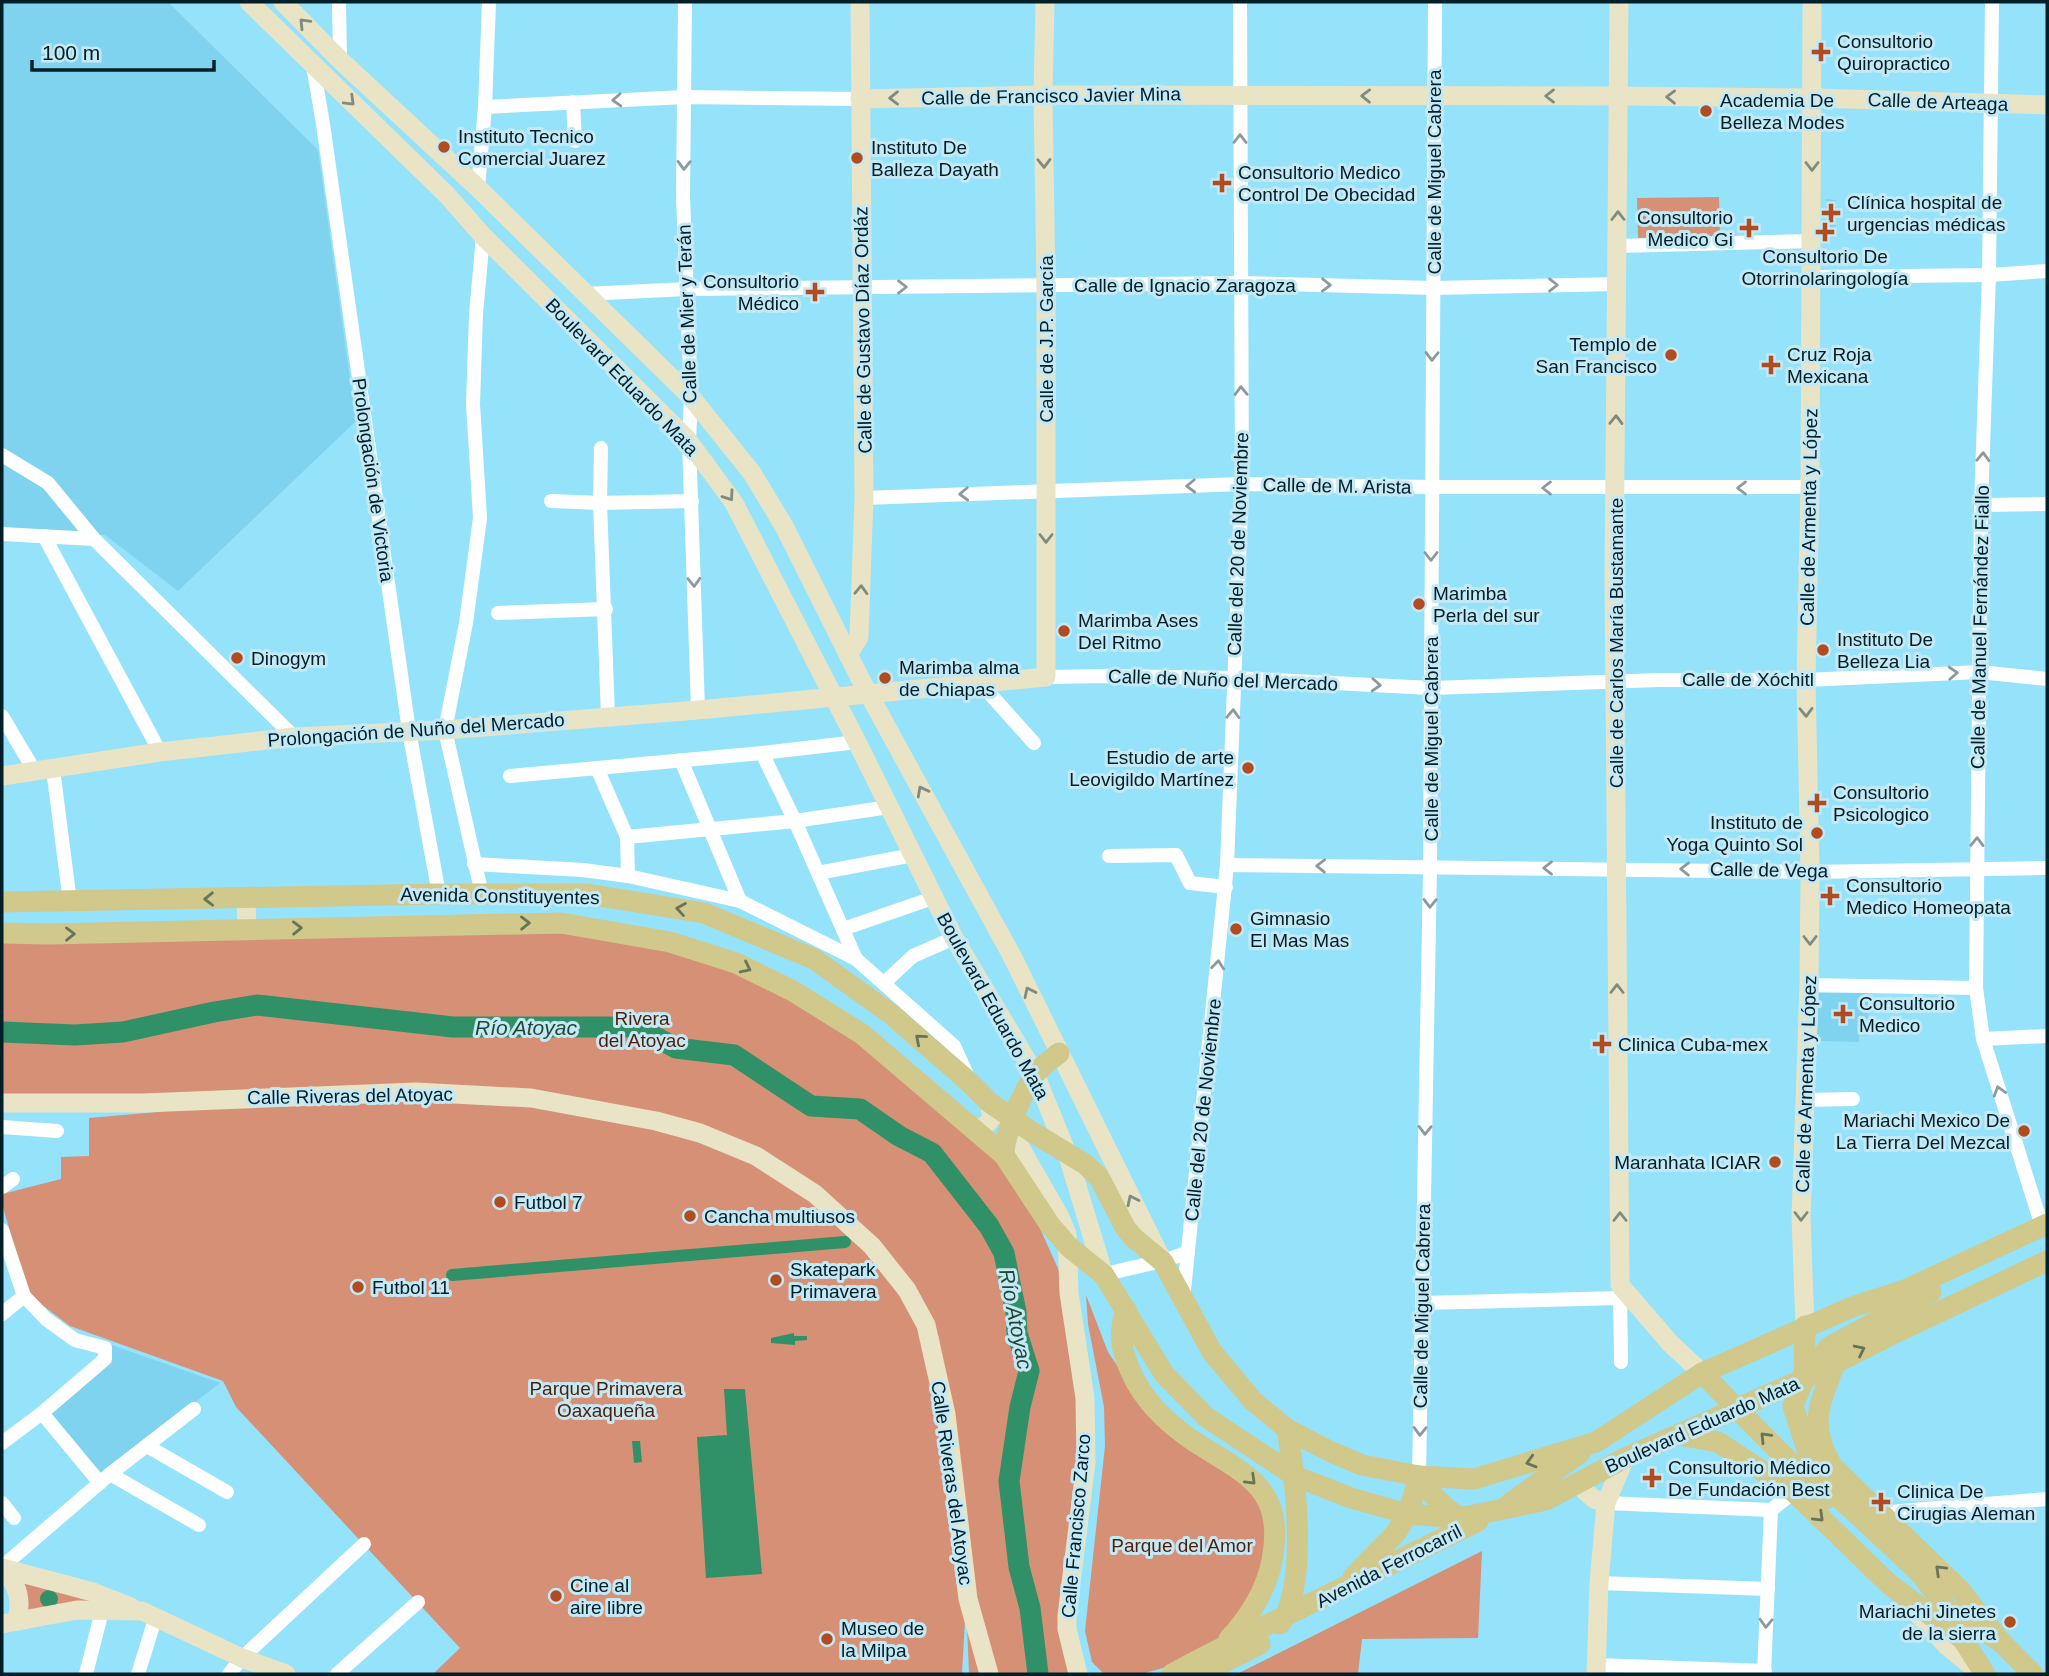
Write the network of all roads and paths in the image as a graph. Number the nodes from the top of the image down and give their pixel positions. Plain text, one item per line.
1 (249, 2) edge
2 (283, 2) edge
3 (339, 2) edge
4 (489, 2) edge
5 (685, 2) edge
6 (860, 2) edge
7 (1045, 2) edge
8 (1240, 2) edge
9 (1435, 2) edge
10 (1619, 2) edge
11 (1812, 2) edge
12 (1992, 2) edge
13 (340, 60) junction
14 (313, 65) junction
15 (1240, 94) junction
16 (1043, 95) junction
17 (1618, 96) junction
18 (685, 97) junction
19 (1434, 97) junction
20 (1812, 98) junction
21 (860, 99) junction
22 (573, 102) junction
23 (1990, 104) junction
24 (2047, 105) edge
25 (485, 107) junction
26 (575, 141) dead end
27 (478, 188) junction
28 (483, 236) junction
29 (1812, 241) junction
30 (1619, 246) junction
31 (516, 269) junction
32 (2047, 271) edge
33 (1989, 275) junction
34 (1812, 276) junction
35 (1240, 283) junction
36 (1618, 285) junction
37 (863, 287) junction
38 (1046, 287) junction
39 (1433, 288) junction
40 (687, 289) junction
41 (585, 294) junction
42 (691, 397) junction
43 (688, 440) junction
44 (601, 448) dead end
45 (2, 455) edge
46 (1242, 484) junction
47 (1810, 487) junction
48 (1431, 488) junction
49 (1616, 488) junction
50 (1046, 491) junction
51 (864, 498) junction
52 (551, 501) dead end
53 (692, 501) junction
54 (600, 503) junction
55 (2047, 503) edge
56 (1981, 505) junction
57 (2, 534) edge
58 (44, 536) junction
59 (94, 539) junction
60 (606, 609) junction
61 (498, 613) dead end
62 (848, 655) junction
63 (1979, 672) junction
64 (1046, 677) junction
65 (1234, 678) junction
66 (2047, 679) edge
67 (1806, 680) junction
68 (1616, 681) junction
69 (981, 684) junction
70 (1431, 688) junction
71 (869, 692) junction
72 (832, 696) junction
73 (698, 710) junction
74 (2, 716) edge
75 (608, 716) junction
76 (445, 730) junction
77 (409, 731) junction
78 (294, 737) junction
79 (857, 742) junction
80 (1034, 743) dead end
81 (160, 752) junction
82 (762, 753) junction
83 (681, 760) junction
84 (597, 768) junction
85 (43, 770) junction
86 (2, 776) edge
87 (510, 776) dead end
88 (889, 807) junction
89 (795, 821) junction
90 (711, 827) junction
91 (627, 837) junction
92 (912, 855) junction
93 (1108, 856) dead end
94 (474, 864) junction
95 (1227, 865) junction
96 (1430, 868) junction
97 (1616, 868) junction
98 (2047, 868) edge
99 (1977, 870) junction
100 (1810, 872) junction
101 (818, 873) junction
102 (628, 876) junction
103 (1226, 887) junction
104 (439, 894) junction
105 (482, 894) junction
106 (246, 898) junction
107 (933, 898) junction
108 (740, 901) junction
109 (2, 902) edge
110 (70, 902) junction
111 (843, 929) junction
112 (247, 930) junction
113 (2, 933) edge
114 (954, 938) junction
115 (856, 959) junction
116 (884, 983) junction
117 (1809, 985) junction
118 (1976, 988) junction
119 (2047, 1036) edge
120 (1983, 1039) junction
121 (1059, 1053) junction
122 (1035, 1074) junction
123 (970, 1082) junction
124 (1853, 1098) dead end
125 (1805, 1100) junction
126 (989, 1102) junction
127 (2, 1103) edge
128 (1013, 1119) junction
129 (2, 1127) edge
130 (974, 1128) junction
131 (57, 1131) dead end
132 (1067, 1153) junction
133 (1004, 1155) junction
134 (1050, 1225) junction
135 (2, 1230) edge
136 (2045, 1230) edge
137 (2006, 1243) junction
138 (1069, 1247) junction
139 (1188, 1252) junction
140 (2047, 1261) edge
141 (1163, 1262) junction
142 (1104, 1275) junction
143 (1620, 1292) junction
144 (1069, 1293) junction
145 (24, 1296) junction
146 (1183, 1301) junction
147 (1422, 1303) junction
148 (1126, 1310) junction
149 (2, 1314) edge
150 (1805, 1326) junction
151 (1621, 1362) dead end
152 (1835, 1363) junction
153 (1702, 1373) junction
154 (1804, 1379) junction
155 (194, 1409) dead end
156 (1738, 1409) junction
157 (42, 1413) junction
158 (1281, 1424) junction
159 (1679, 1435) junction
160 (1596, 1442) junction
161 (2, 1443) edge
162 (147, 1447) junction
163 (1265, 1456) junction
164 (1625, 1458) junction
165 (1296, 1476) junction
166 (1419, 1476) junction
167 (105, 1479) junction
168 (1577, 1484) junction
169 (227, 1492) dead end
170 (1794, 1492) junction
171 (2047, 1499) edge
172 (1546, 1500) junction
173 (2, 1503) edge
174 (1606, 1503) junction
175 (1502, 1509) junction
176 (1771, 1510) junction
177 (1408, 1514) junction
178 (1883, 1514) junction
179 (14, 1518) dead end
180 (1460, 1518) junction
181 (199, 1525) dead end
182 (364, 1544) dead end
183 (2, 1568) edge
184 (1599, 1583) junction
185 (1889, 1584) junction
186 (1768, 1589) junction
187 (1337, 1592) junction
188 (418, 1602) dead end
189 (1948, 1610) junction
190 (102, 1611) junction
191 (149, 1614) junction
192 (1284, 1618) junction
193 (9, 1622) edge
194 (1962, 1638) junction
195 (1268, 1640) junction
196 (2000, 1641) junction
197 (1223, 1646) junction
198 (242, 1658) junction
199 (1596, 1669) edge
200 (1764, 1673) edge
201 (86, 1674) edge
202 (138, 1674) edge
203 (229, 1674) edge
204 (262, 1674) edge
205 (286, 1674) edge
206 (337, 1674) edge
207 (989, 1674) edge
208 (1078, 1674) edge
209 (1172, 1674) edge
210 (1199, 1674) edge
211 (1983, 1674) edge
212 (1999, 1674) edge
213 (2033, 1674) edge

1 - 14 street, Boulevard Eduardo Mata
13 -> 2 street, Boulevard Eduardo Mata
3 - 13 street
4 - 25 street
5 - 18 street, Calle de Mier y Terán
6 - 21 street, Calle de Gustavo Díaz Ordáz
7 - 16 street, Calle de J.P. García
8 - 15 street, Calle del 20 de Noviembre
9 - 19 street, Calle de Miguel Cabrera
10 - 17 street, Calle de Carlos María Bustamante
11 - 20 street, Calle de Armenta y López
12 - 23 street, Calle de Manuel Fernández Fiallo
13 - 27 street, Boulevard Eduardo Mata
14 -> 28 street, Boulevard Eduardo Mata
14 - 77 street, Prolongación de Victoria
15 - 16 street, Calle de Francisco Javier Mina
19 -> 15 street, Calle de Francisco Javier Mina
35 -> 15 street, Calle del 20 de Noviembre
16 -> 21 street, Calle de Francisco Javier Mina
16 -> 38 street, Calle de J.P. García
17 -> 19 street, Calle de Francisco Javier Mina
20 -> 17 street, Calle de Arteaga
30 -> 17 street, Calle de Carlos María Bustamante
18 - 21 street, Calle de Francisco Javier Mina
18 -> 22 street, Calle de Francisco Javier Mina
18 -> 40 street, Calle de Mier y Terán
19 - 39 street, Calle de Miguel Cabrera
20 - 23 street, Calle de Arteaga
20 -> 29 street, Calle de Armenta y López
21 - 37 street, Calle de Gustavo Díaz Ordáz
22 - 25 street, Calle de Francisco Javier Mina
22 - 26 street
23 - 24 street, Calle de Arteaga
23 - 33 street, Calle de Manuel Fernández Fiallo
25 - 27 street
27 - 41 street, Boulevard Eduardo Mata
28 - 31 street, Boulevard Eduardo Mata
28 - 76 street
29 - 30 street
29 - 34 street, Calle de Armenta y López
30 - 36 street, Calle de Carlos María Bustamante
31 - 41 street
31 - 43 street, Boulevard Eduardo Mata
32 - 33 street
33 - 34 street
56 -> 33 street, Calle de Manuel Fernández Fiallo
34 - 47 street, Calle de Armenta y López
35 - 38 street, Calle de Ignacio Zaragoza
35 -> 39 street, Calle de Ignacio Zaragoza
46 -> 35 street, Calle del 20 de Noviembre
39 -> 36 street, Calle de Ignacio Zaragoza
49 -> 36 street, Calle de Carlos María Bustamante
37 -> 38 street, Calle de Ignacio Zaragoza
37 - 40 street, Calle de Ignacio Zaragoza
37 - 51 street, Calle de Gustavo Díaz Ordáz
38 - 50 street, Calle de J.P. García
39 -> 48 street, Calle de Miguel Cabrera
40 - 41 street, Calle de Ignacio Zaragoza
40 - 42 street, Calle de Mier y Terán
41 - 42 street, Boulevard Eduardo Mata
42 - 43 street, Calle de Mier y Terán
42 - 62 street, Boulevard Eduardo Mata
43 - 53 street, Calle de Mier y Terán
43 -> 72 street, Boulevard Eduardo Mata
44 - 54 street
45 - 59 street
46 - 48 street, Calle de M. Arista
46 -> 50 street, Calle de M. Arista
46 - 65 street, Calle del 20 de Noviembre
47 -> 49 street, Calle de M. Arista
47 - 67 street, Calle de Armenta y López
49 -> 48 street, Calle de M. Arista
48 -> 70 street, Calle de Miguel Cabrera
49 - 68 street, Calle de Carlos María Bustamante
50 -> 51 street, Calle de M. Arista
50 -> 64 street, Calle de J.P. García
62 -> 51 street, Calle de Gustavo Díaz Ordáz
52 - 54 street
53 - 54 street
53 -> 73 street, Calle de Mier y Terán
54 - 60 street
55 - 56 street
56 - 63 street, Calle de Manuel Fernández Fiallo
57 - 58 street
58 - 59 street
58 - 81 street
59 - 78 street
60 - 61 street
60 - 75 street
62 - 71 street, Boulevard Eduardo Mata
63 - 66 street, Calle de Xóchitl
67 -> 63 street, Calle de Xóchitl
99 -> 63 street, Calle de Manuel Fernández Fiallo
64 - 65 street, Calle de Nuño del Mercado
64 - 69 street, Calle de Nuño del Mercado
65 -> 70 street, Calle de Nuño del Mercado
95 -> 65 street, Calle del 20 de Noviembre
67 - 68 street, Calle de Xóchitl
67 -> 100 street, Calle de Armenta y López
68 - 70 street, Calle de Nuño del Mercado
68 - 97 street, Calle de Carlos María Bustamante
69 - 71 street, Calle de Nuño del Mercado
69 - 80 street
70 - 96 street, Calle de Miguel Cabrera
71 - 72 street, Calle de Nuño del Mercado
121 -> 71 street, Boulevard Eduardo Mata
72 - 73 street, Prolongación de Nuño del Mercado
72 - 79 street, Boulevard Eduardo Mata
73 - 75 street, Prolongación de Nuño del Mercado
74 - 85 street
75 - 76 street, Prolongación de Nuño del Mercado
76 - 77 street, Prolongación de Nuño del Mercado
76 - 94 street
77 - 78 street, Prolongación de Nuño del Mercado
77 - 104 street, Prolongación de Victoria
78 - 81 street, Prolongación de Nuño del Mercado
79 - 82 street
79 - 88 street, Boulevard Eduardo Mata
81 - 85 street, Prolongación de Nuño del Mercado
82 - 83 street
82 - 89 street
83 - 84 street
83 - 90 street
84 - 87 street
84 - 91 street
85 - 86 street, Prolongación de Nuño del Mercado
85 - 110 street
88 - 89 street
88 - 92 street, Boulevard Eduardo Mata
89 - 90 street
89 - 101 street
90 - 91 street
90 - 108 street
91 - 102 street
92 - 101 street
92 - 107 street, Boulevard Eduardo Mata
93 - 103 street
94 - 102 street
94 - 105 street
96 -> 95 street, Calle de Vega
95 - 103 street, Calle del 20 de Noviembre
97 -> 96 street, Calle de Vega
96 -> 147 street, Calle de Miguel Cabrera
100 -> 97 street, Calle de Vega
143 -> 97 street, Calle de Carlos María Bustamante
98 - 99 street, Calle de Vega
99 - 100 street, Calle de Vega
99 - 118 street, Calle de Manuel Fernández Fiallo
100 -> 117 street, Calle de Armenta y López
101 - 111 street
102 - 108 street
139 -> 103 street, Calle del 20 de Noviembre
104 - 105 main road, Avenida Constituyentes
104 - 106 main road, Avenida Constituyentes
123 -> 105 main road, Avenida Constituyentes
106 -> 110 main road, Avenida Constituyentes
106 - 112 street
107 - 111 street
107 - 114 street, Boulevard Eduardo Mata
108 - 115 street
109 - 110 main road, Avenida Constituyentes
111 - 115 street
113 -> 112 main road, Avenida Constituyentes
112 -> 130 main road, Avenida Constituyentes
114 - 116 street
114 - 122 street, Boulevard Eduardo Mata
115 - 116 street
116 - 123 street
117 - 118 street
117 - 125 street, Calle de Armenta y López
118 - 120 street, Calle de Manuel Fernández Fiallo
119 - 120 street
136 -> 120 street, Calle de Manuel Fernández Fiallo
121 - 122 main road
141 -> 121 street, Boulevard Eduardo Mata
122 - 128 main road
122 - 132 street, Boulevard Eduardo Mata
123 - 126 main road, Avenida Constituyentes
124 - 125 street
125 -> 150 street, Calle de Armenta y López
126 - 128 main road, Avenida Constituyentes
126 - 130 street
127 - 207 street, Calle Riveras del Atoyac
128 - 132 main road, Avenida Constituyentes
128 - 133 main road
128 - 138 street, Calle Francisco Zarco
129 - 131 street
130 - 133 main road, Avenida Constituyentes
132 - 141 main road, Avenida Constituyentes
132 - 142 street, Boulevard Eduardo Mata
133 - 134 main road, Avenida Constituyentes
134 - 138 main road, Avenida Constituyentes
134 - 144 street, Calle Francisco Zarco
135 - 145 street
136 - 137 main road, Boulevard Eduardo Mata
137 - 150 main road, Boulevard Eduardo Mata
137 - 154 main road
138 - 142 main road, Avenida Constituyentes
138 - 144 street, Calle Francisco Zarco
139 - 141 street
139 - 146 street, Calle del 20 de Noviembre
152 -> 140 main road, Boulevard Eduardo Mata
141 - 142 street
141 - 146 main road, Boulevard Eduardo Mata
142 - 148 main road, Boulevard Eduardo Mata
143 - 147 street
143 - 151 street, Calle de Carlos María Bustamante
143 - 153 street
144 - 208 street, Calle Francisco Zarco
145 - 149 street
145 - 157 street
146 - 158 main road, Boulevard Eduardo Mata
147 -> 166 street, Calle de Miguel Cabrera
148 - 163 main road, Boulevard Eduardo Mata
148 -> 197 main road
150 - 153 main road, Boulevard Eduardo Mata
150 - 154 main road
152 - 154 main road, Boulevard Eduardo Mata
152 - 178 main road
153 - 156 main road
153 - 160 main road, Boulevard Eduardo Mata
154 - 156 main road, Boulevard Eduardo Mata
154 - 189 main road
155 - 162 street
156 - 159 main road, Boulevard Eduardo Mata
189 -> 156 main road
157 - 161 street
157 - 167 street
158 - 163 main road
158 - 165 main road
158 - 166 main road, Boulevard Eduardo Mata
159 - 164 main road, Boulevard Eduardo Mata
159 - 170 main road
160 -> 166 main road, Boulevard Eduardo Mata
160 - 175 main road, Avenida Ferrocarril
162 - 167 street
162 - 169 street
163 - 165 main road, Boulevard Eduardo Mata
164 - 168 main road, Boulevard Eduardo Mata
164 - 174 street
165 - 177 main road, Boulevard Eduardo Mata
165 - 192 main road
166 - 177 main road
166 - 180 main road
167 - 181 street
167 - 183 street
168 - 172 main road, Boulevard Eduardo Mata
168 - 174 street
170 - 176 street
170 -> 185 main road
171 - 178 street
172 - 175 main road, Boulevard Eduardo Mata
172 - 195 main road, Avenida Ferrocarril
173 - 179 street
174 - 176 street
174 - 184 street
175 - 180 main road, Boulevard Eduardo Mata
175 - 187 main road, Avenida Ferrocarril
176 - 186 street
177 - 180 main road, Boulevard Eduardo Mata
177 - 187 main road
196 -> 178 main road
182 - 198 street
183 - 191 street
183 - 193 street
184 - 186 street
184 - 199 street
185 - 194 main road
185 - 211 street
186 -> 200 street
187 - 192 main road, Avenida Ferrocarril
188 - 206 street
189 - 194 main road
189 - 196 main road
190 - 191 street
190 - 193 street
190 - 201 street
191 - 198 street
191 - 202 street
192 - 195 main road
192 - 197 main road, Avenida Ferrocarril
194 - 211 main road
194 - 212 main road
195 - 210 main road, Avenida Ferrocarril
196 - 213 main road
197 - 209 main road, Avenida Ferrocarril
198 - 203 street
198 - 204 street
198 - 205 street
199 - 200 street

